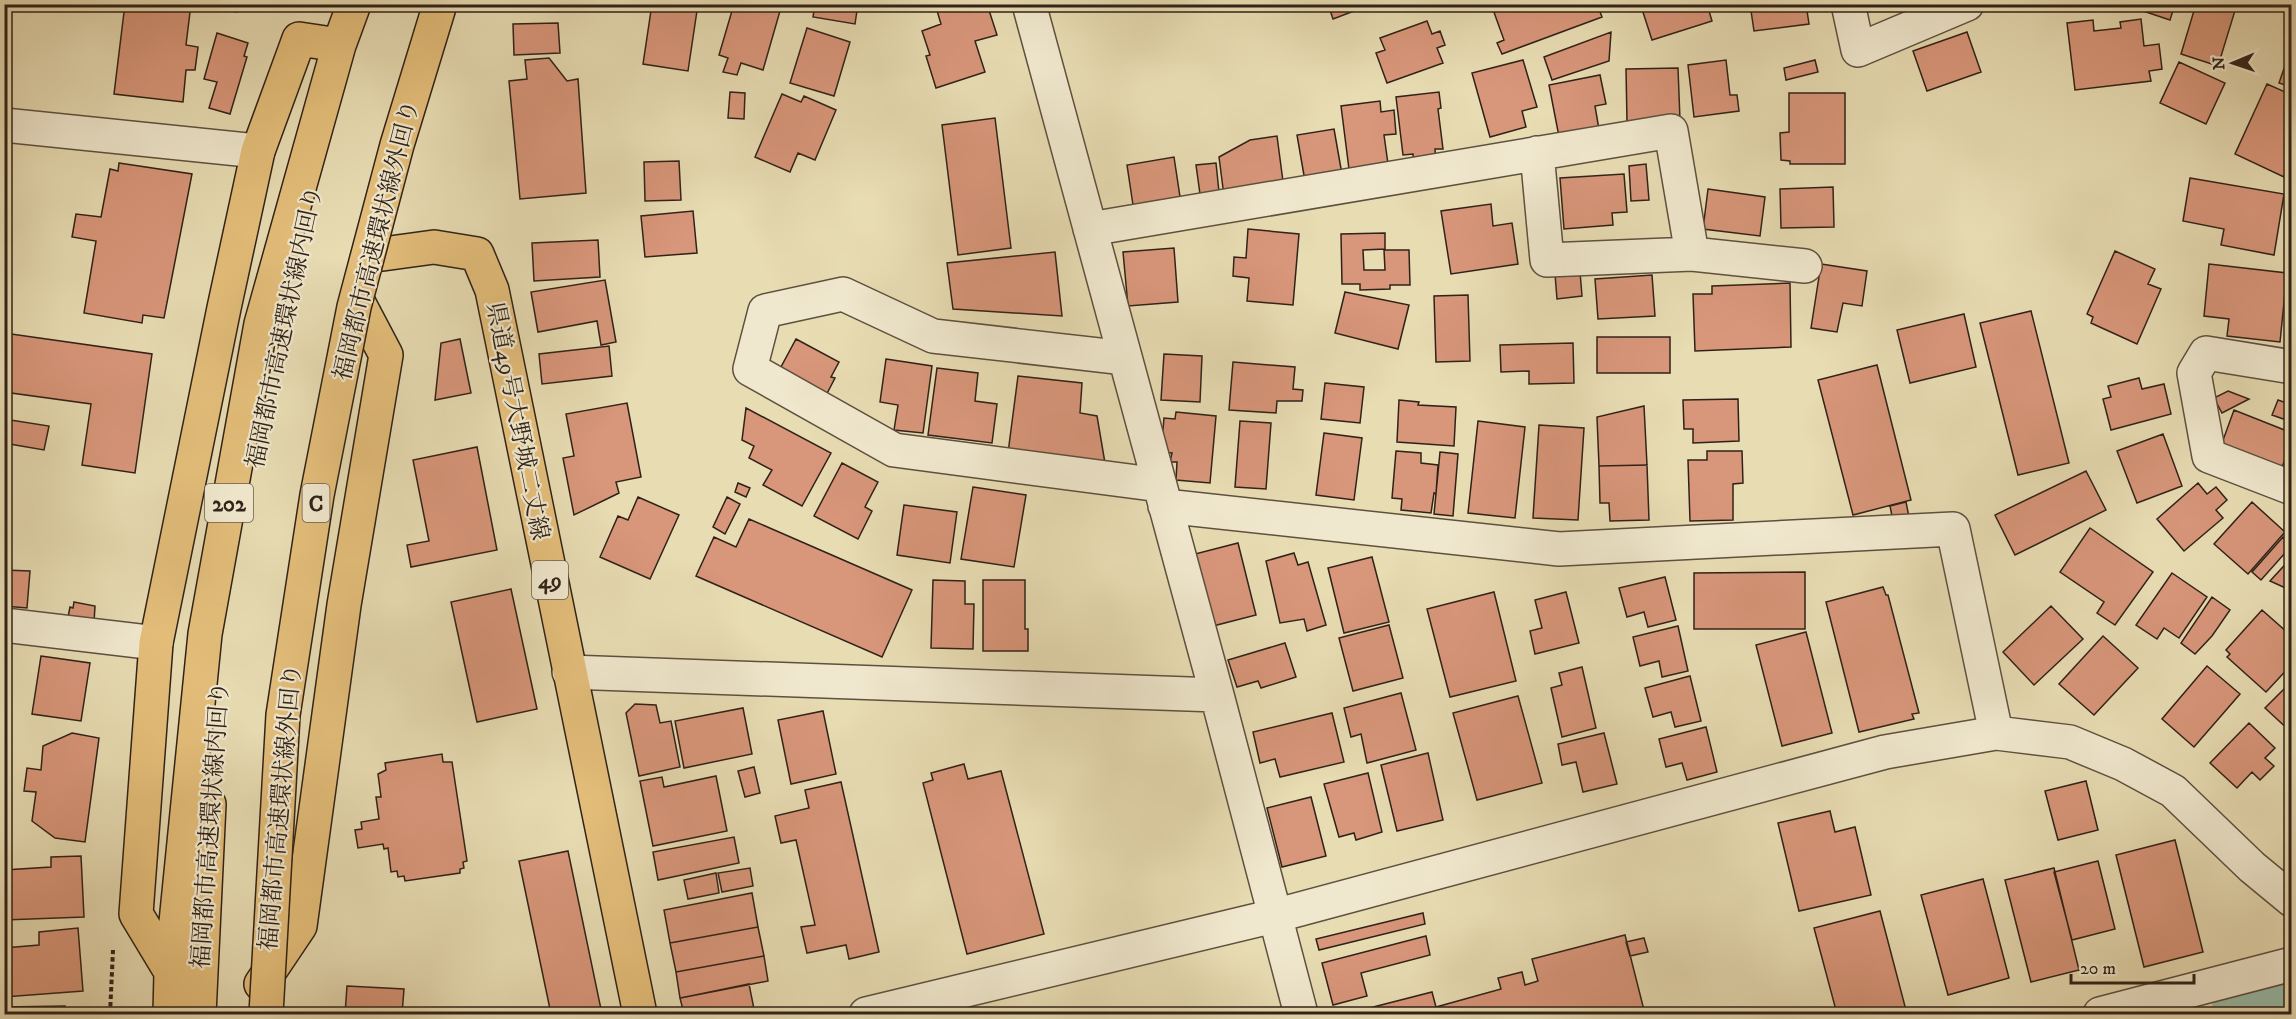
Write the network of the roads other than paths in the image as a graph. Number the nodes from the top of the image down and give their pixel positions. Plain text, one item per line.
1 (354, 4) edge
2 (370, 4) edge
3 (440, 4) edge
4 (1029, 4) edge
5 (1848, 4) edge
6 (1967, 4) edge
7 (339, 45) junction
8 (4, 125) edge
9 (258, 152) junction
10 (1537, 153) junction
11 (1090, 229) junction
12 (1692, 254) junction
13 (368, 256) junction
14 (1805, 266) dead end
15 (357, 300) junction
16 (1125, 358) junction
17 (2292, 367) edge
18 (2292, 488) edge
19 (1162, 495) junction
20 (4, 625) edge
21 (156, 643) junction
22 (569, 672) junction
23 (1217, 695) junction
24 (1996, 733) junction
25 (2292, 900) edge
26 (1274, 916) junction
27 (2292, 964) edge
28 (171, 972) junction
29 (260, 1006) edge
30 (170, 1014) edge
31 (199, 1014) edge
32 (640, 1014) edge
33 (866, 1014) edge
34 (1301, 1014) edge
35 (2100, 1014) edge

1 - 7 main road, 202
2 - 31 main road, 福岡都市高速環状線内回り
3 - 13 main road
3 - 29 main road, 福岡都市高速環状線外回り / C, bridge
4 - 11 street
5 - 6 street
7 - 9 main road
7 - 28 main road, 202
8 - 9 street
9 - 21 main road
10 - 11 street
10 - 12 street
10 - 12 street
11 - 16 street
12 - 14 street
13 - 15 main road
13 - 22 main road, 県道49号大野城二丈線 / 49
15 - 29 main road
15 - 29 main road
16 - 19 street
16 - 19 street
17 - 18 street
19 - 23 street
19 - 24 street
20 - 21 street
21 - 28 main road
22 - 23 street
22 - 32 main road, 県道49号大野城二丈線 / 49
23 - 26 street
24 - 25 street
24 - 26 street
26 - 33 street
26 - 34 street
27 - 35 street
28 - 30 main road, 202

